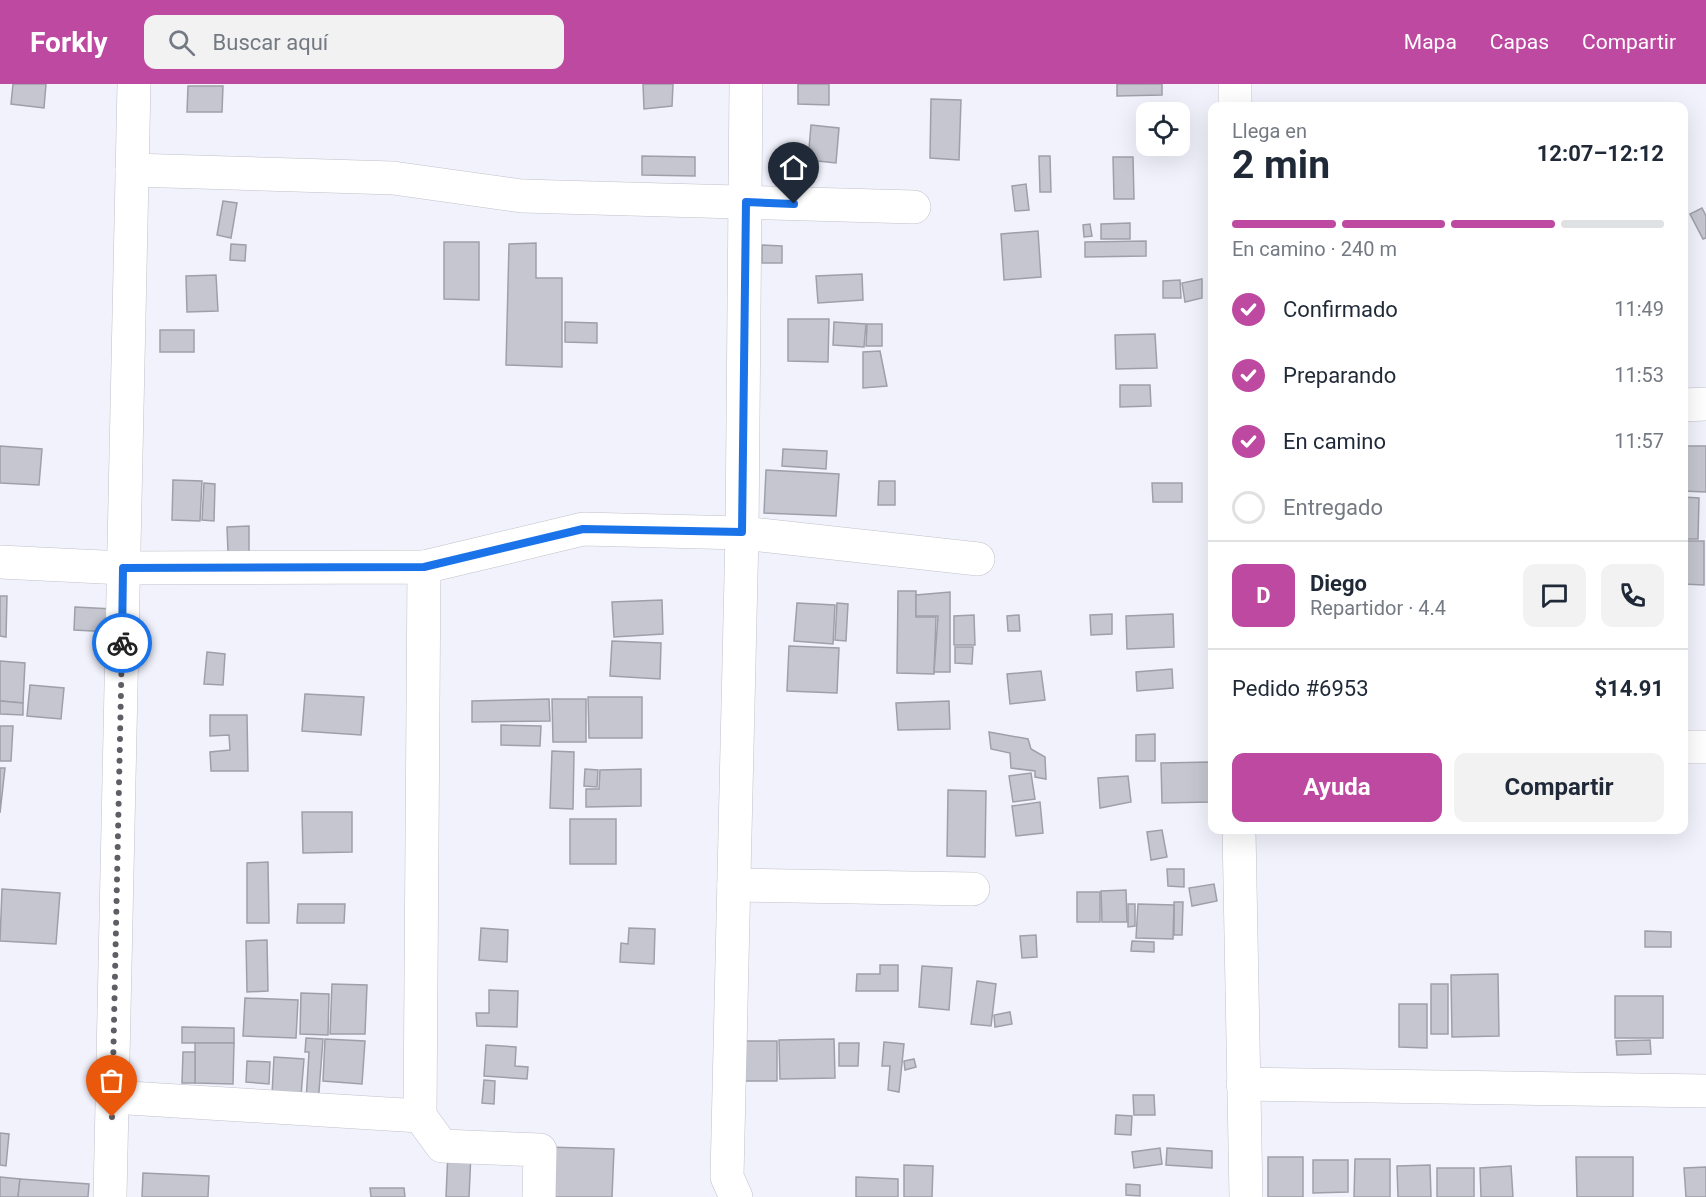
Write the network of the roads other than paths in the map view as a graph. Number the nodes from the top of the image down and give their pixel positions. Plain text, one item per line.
1 (134, 84) edge
2 (746, 84) edge
3 (1235, 84) edge
4 (1235, 102) edge
5 (132, 170) junction
6 (746, 202) junction
7 (914, 207) dead end
8 (1706, 404) edge
9 (1688, 405) edge
10 (742, 532) junction
11 (978, 559) dead end
12 (0, 562) edge
13 (424, 567) junction
14 (123, 568) junction
15 (1688, 747) edge
16 (1706, 747) edge
17 (1239, 834) edge
18 (734, 885) junction
19 (973, 888) dead end
20 (1243, 1084) junction
21 (1706, 1091) edge
22 (112, 1096) junction
23 (420, 1116) junction
24 (110, 1197) edge
25 (539, 1197) edge
26 (736, 1197) edge
27 (1246, 1197) edge

1 - 5 street
2 - 6 street
3 - 4 street
5 - 6 street
5 - 14 street
6 - 7 street
6 - 10 street
8 - 9 street
10 - 11 street
10 - 13 street
10 - 18 street
12 - 14 street
13 - 14 street
13 - 23 street
14 - 22 street
15 - 16 street
17 - 20 street
18 - 19 street
18 - 26 street
20 - 21 street
20 - 27 street
22 - 23 street
22 - 24 street
23 - 25 street

